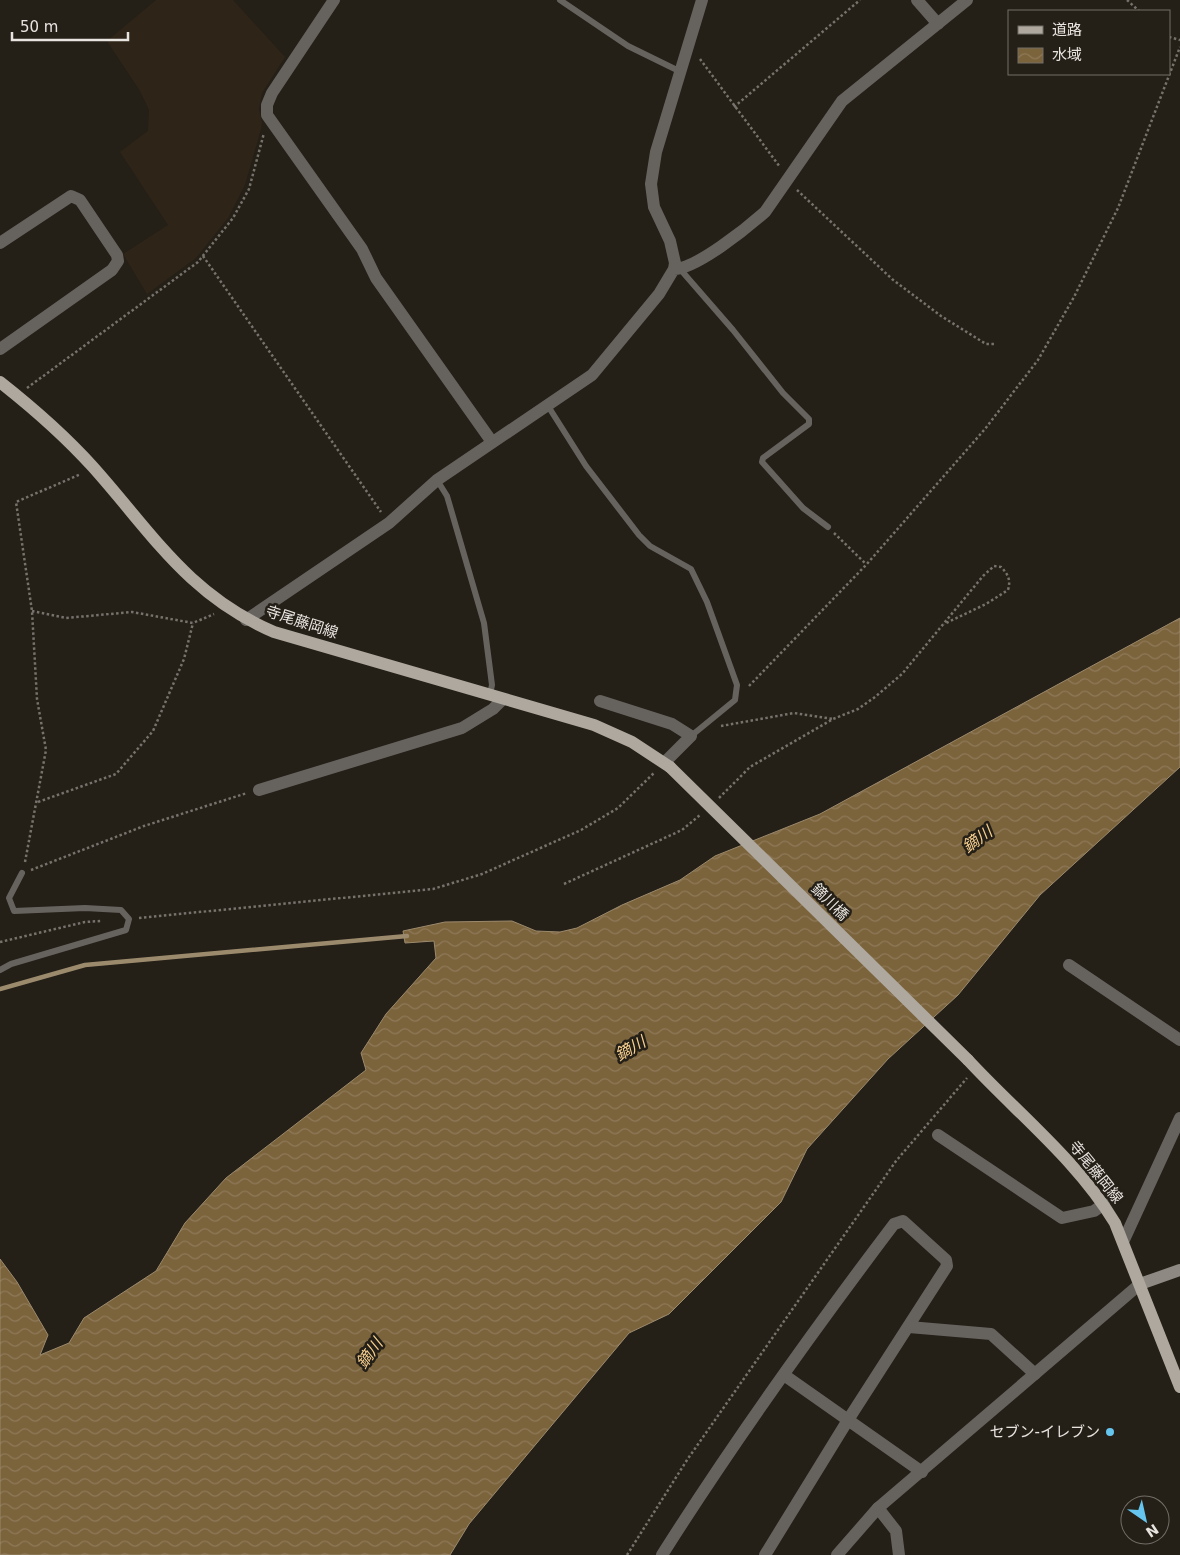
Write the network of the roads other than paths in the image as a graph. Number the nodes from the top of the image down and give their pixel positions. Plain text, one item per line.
1 (334, 0) edge
2 (560, 0) edge
3 (702, 0) edge
4 (917, 0) edge
5 (967, 0) edge
6 (938, 24) junction
7 (679, 71) junction
8 (0, 243) edge
9 (677, 269) junction
10 (0, 349) edge
11 (0, 382) edge
12 (548, 406) junction
13 (492, 442) junction
14 (437, 480) junction
15 (828, 527) road end
16 (246, 620) junction
17 (490, 694) junction
18 (503, 699) junction
19 (600, 701) dead end
20 (691, 736) junction
21 (667, 765) junction
22 (259, 790) road end
23 (22, 873) road end
24 (1069, 966) dead end
25 (0, 970) edge
26 (1180, 1040) edge
27 (971, 1064) joint
28 (1180, 1118) edge
29 (938, 1135) dead end
30 (1104, 1204) junction
31 (1122, 1242) junction
32 (1180, 1270) edge
33 (1140, 1284) junction
34 (910, 1327) junction
35 (1035, 1374) junction
36 (784, 1375) junction
37 (1180, 1387) edge
38 (848, 1420) junction
39 (922, 1472) junction
40 (878, 1508) junction
41 (662, 1555) edge
42 (764, 1555) edge
43 (837, 1555) edge
44 (899, 1555) edge

1 - 13 street
2 - 7 lane
3 - 7 street
4 - 6 street
5 - 6 street
6 - 9 street
7 - 9 street
8 - 10 street
9 - 12 street
9 - 15 lane
11 - 16 main road, 寺尾藤岡線
12 - 13 street
12 - 20 lane
13 - 14 street
14 - 16 street
14 - 17 lane
16 - 17 main road, 寺尾藤岡線
17 - 18 main road, 寺尾藤岡線
18 - 21 main road, 寺尾藤岡線
18 - 22 street
19 - 20 street
20 - 21 street
21 - 27 main road, 鏑川橋, bridge
23 - 25 lane
24 - 26 street
27 - 30 main road, 寺尾藤岡線
28 - 31 street
29 - 30 street
30 - 31 main road, 寺尾藤岡線
31 - 33 main road, 寺尾藤岡線
32 - 33 main road
33 - 35 street
33 - 37 main road, 寺尾藤岡線
34 - 35 street
34 - 36 street
34 - 38 street
35 - 39 street
36 - 38 street
36 - 41 street
38 - 39 street
38 - 42 street
39 - 40 street
40 - 43 street
40 - 44 street

